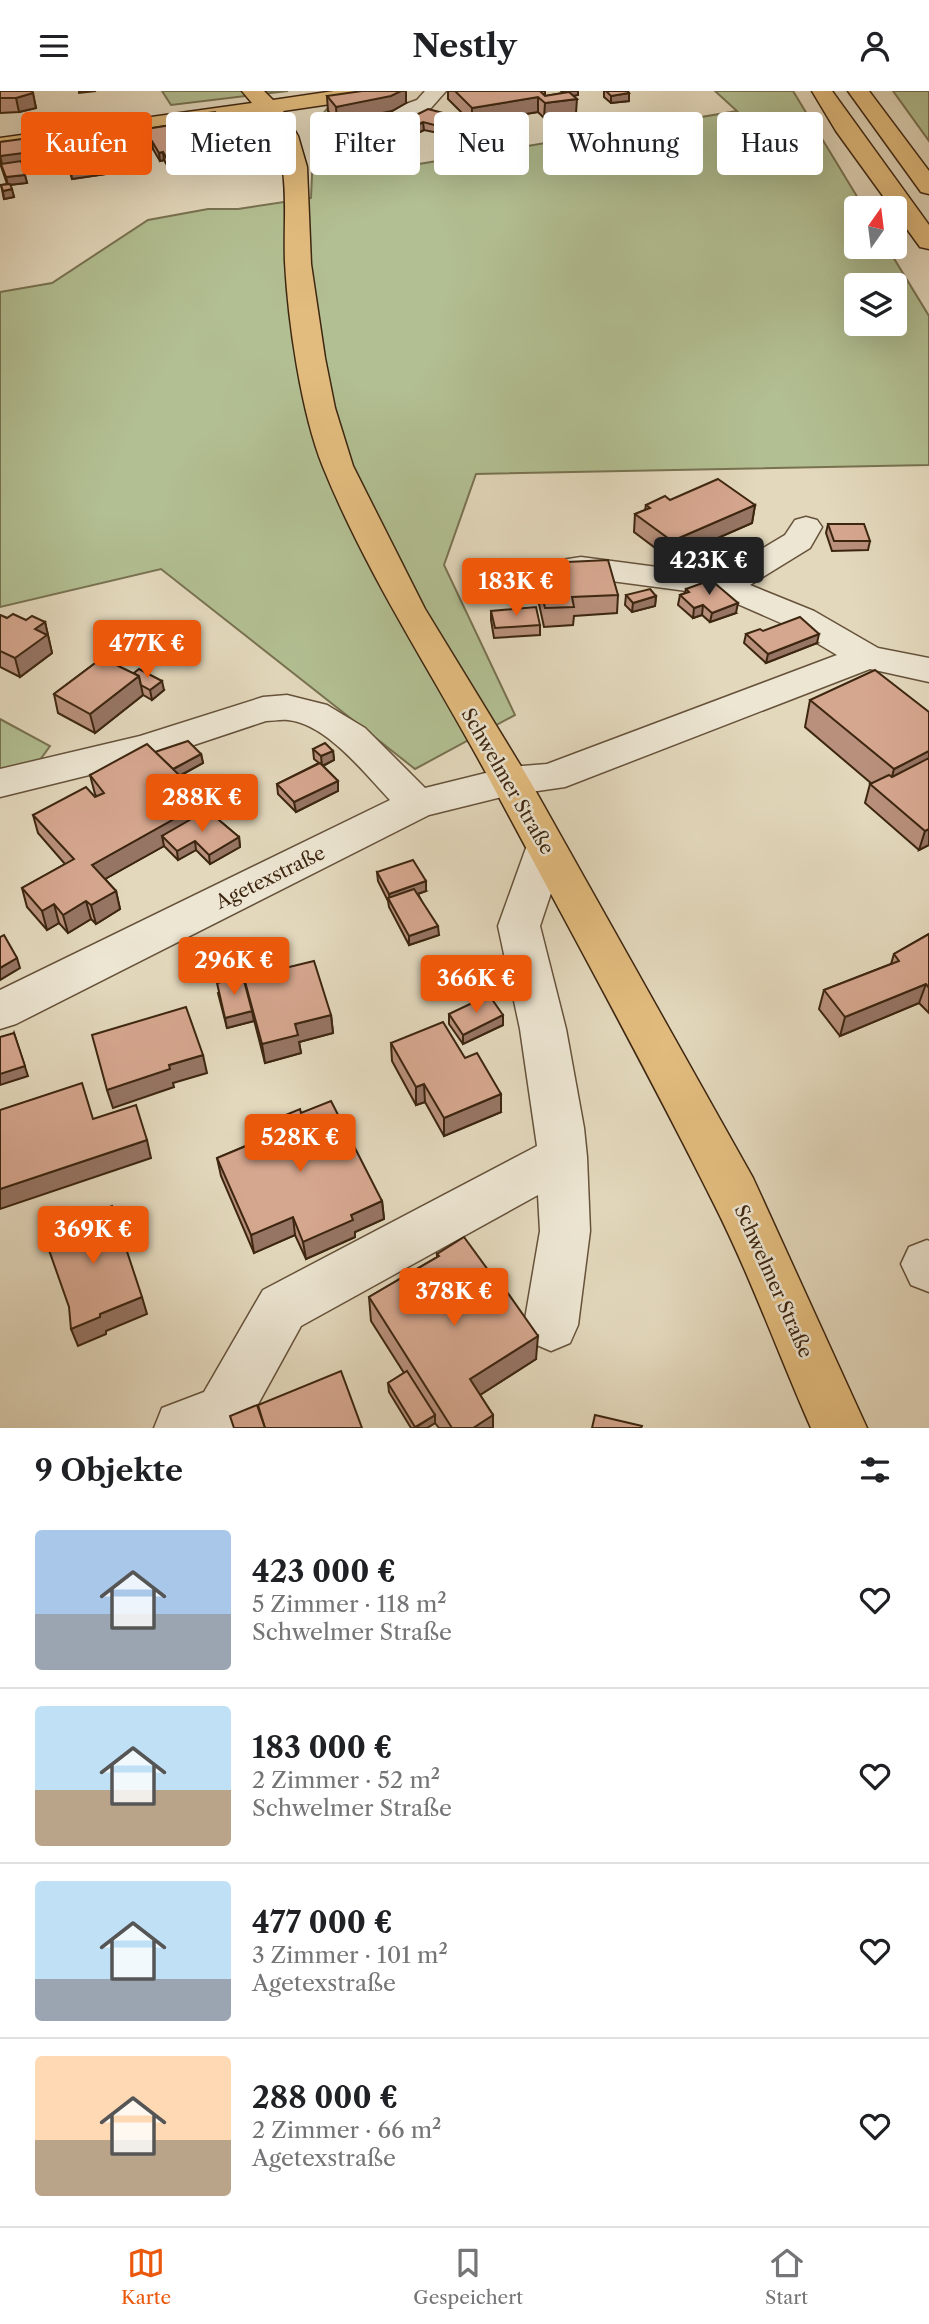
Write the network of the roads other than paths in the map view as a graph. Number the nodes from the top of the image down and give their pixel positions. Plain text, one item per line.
1 (251, 91) edge
2 (378, 91) edge
3 (436, 91) edge
4 (822, 91) edge
5 (858, 91) edge
6 (268, 107) junction
7 (403, 112) edge
8 (0, 145) edge
9 (929, 187) edge
10 (929, 242) edge
11 (806, 527) dead end
12 (502, 578) dead end
13 (724, 586) junction
14 (867, 657) junction
15 (929, 670) edge
16 (510, 781) junction
17 (0, 783) edge
18 (417, 804) junction
19 (546, 848) junction
20 (0, 1011) edge
21 (562, 1157) junction
22 (551, 1325) dead end
23 (182, 1428) edge
24 (839, 1428) edge

1 - 6 main road, Schwelmer Straße
2 - 6 main road
3 - 7 street
4 - 10 main road
5 - 9 main road
6 - 8 main road
6 - 16 main road, Schwelmer Straße
11 - 13 street
12 - 13 street
13 - 14 street
14 - 15 street
14 - 16 street, Agetexstraße
16 - 18 street, Agetexstraße
16 - 19 main road, Schwelmer Straße
17 - 18 street
18 - 20 street, Agetexstraße
19 - 21 street
19 - 24 main road, Schwelmer Straße
21 - 22 street
21 - 23 street

